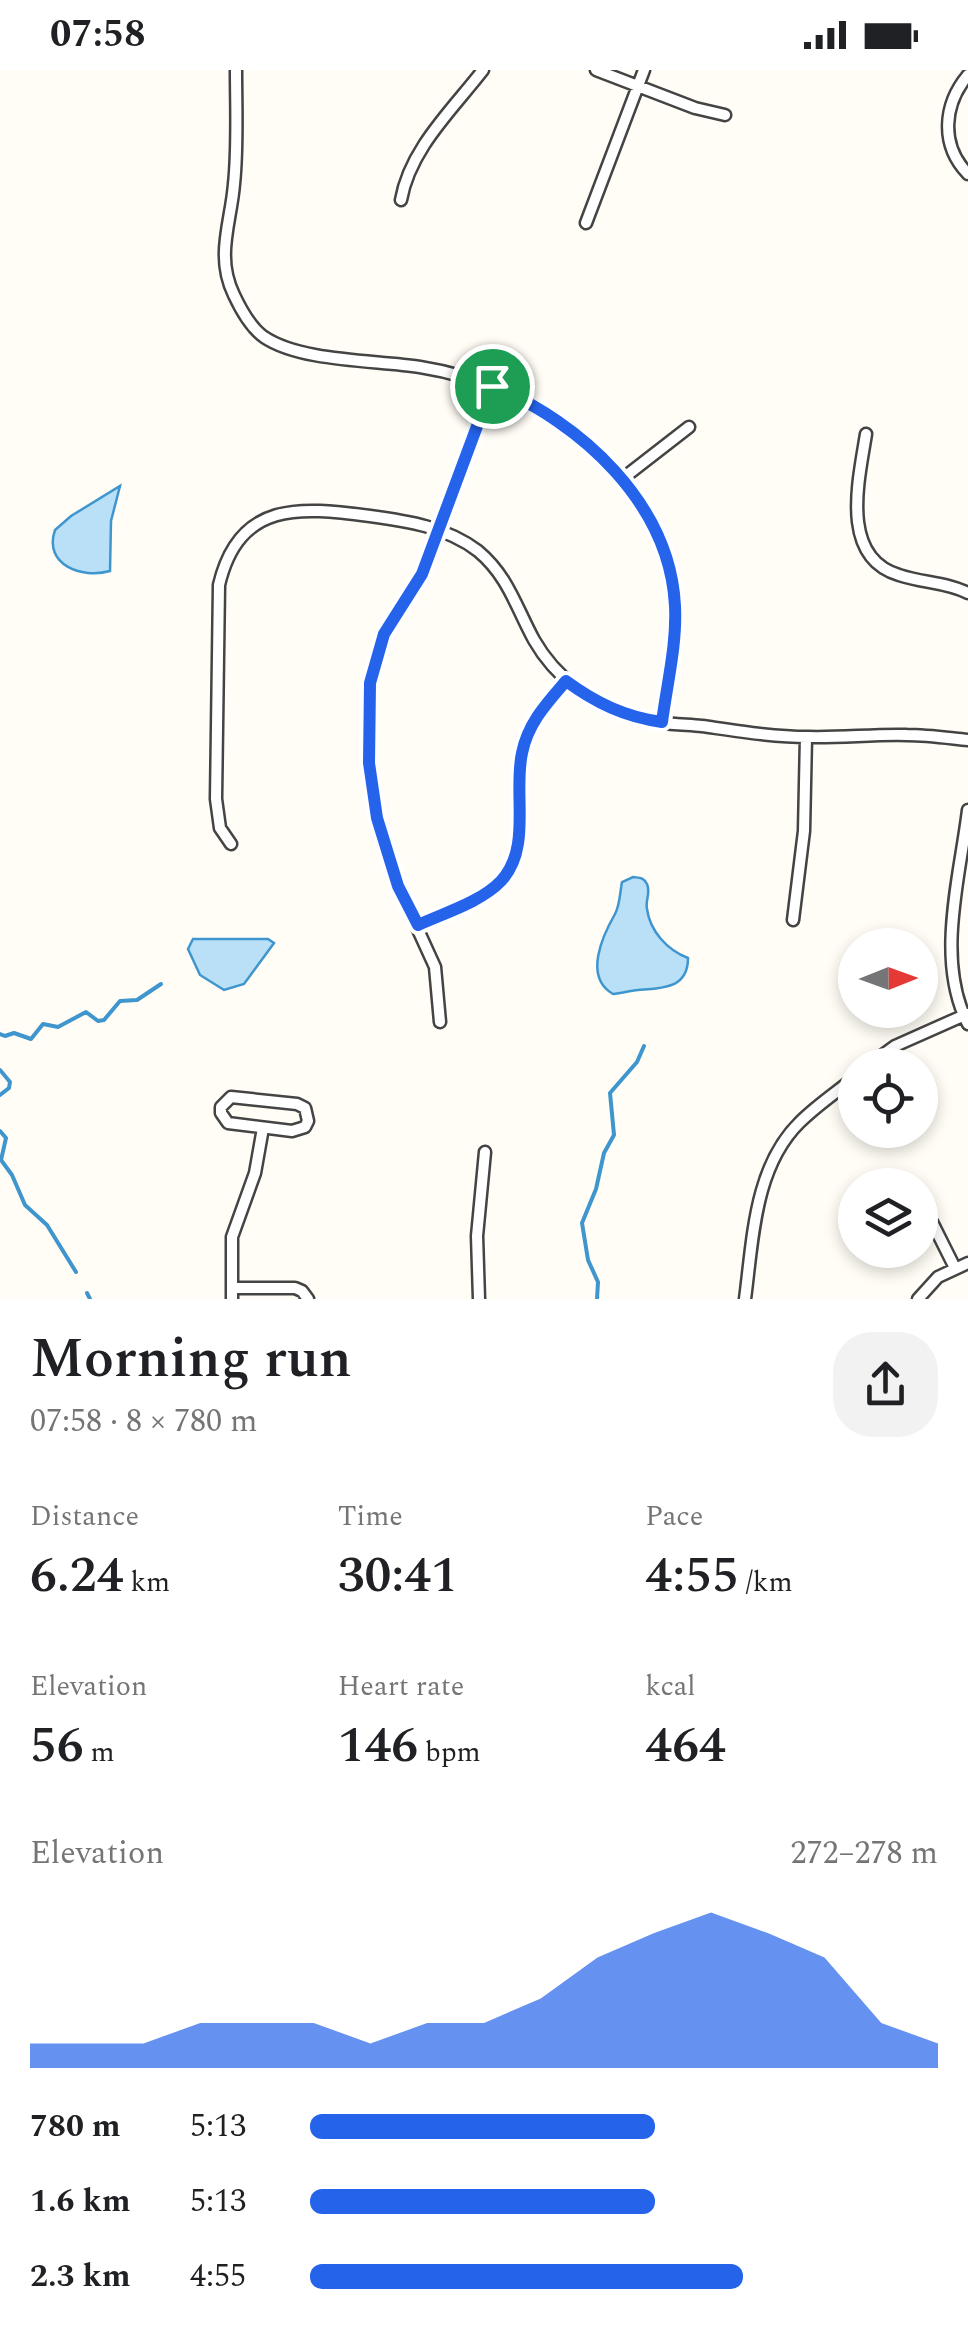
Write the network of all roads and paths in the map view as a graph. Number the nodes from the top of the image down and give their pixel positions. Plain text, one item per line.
1 (236, 70) edge
2 (483, 70) edge
3 (596, 70) edge
4 (644, 70) edge
5 (968, 76) edge
6 (638, 86) junction
7 (726, 115) dead end
8 (968, 174) edge
9 (401, 200) dead end
10 (586, 224) dead end
11 (492, 386) junction
12 (689, 427) dead end
13 (866, 434) dead end
14 (622, 478) junction
15 (438, 530) junction
16 (968, 593) edge
17 (566, 681) junction
18 (662, 722) junction
19 (806, 738) junction
20 (968, 740) edge
21 (968, 810) edge
22 (230, 844) dead end
23 (793, 920) dead end
24 (418, 925) junction
25 (967, 1018) edge
26 (440, 1022) dead end
27 (893, 1048) edge
28 (838, 1091) edge
29 (263, 1128) junction
30 (485, 1152) dead end
31 (938, 1234) edge
32 (968, 1263) edge
33 (955, 1268) junction
34 (232, 1294) edge
35 (308, 1299) edge
36 (479, 1299) edge
37 (745, 1299) edge
38 (918, 1299) edge

1 - 11 street
2 - 9 street
3 - 6 street
4 - 6 street
5 - 8 street
6 - 7 street
6 - 10 street
11 - 14 street
11 - 15 street
12 - 14 street
13 - 16 street
14 - 18 street
15 - 17 street
15 - 22 street
15 - 24 street
17 - 18 street
17 - 24 street
18 - 19 street
19 - 20 street
19 - 23 street
21 - 25 street
24 - 26 street
25 - 27 street
28 - 37 street
29 - 29 street
29 - 34 street
30 - 36 street
31 - 33 street
32 - 33 street
33 - 38 street
34 - 35 street

